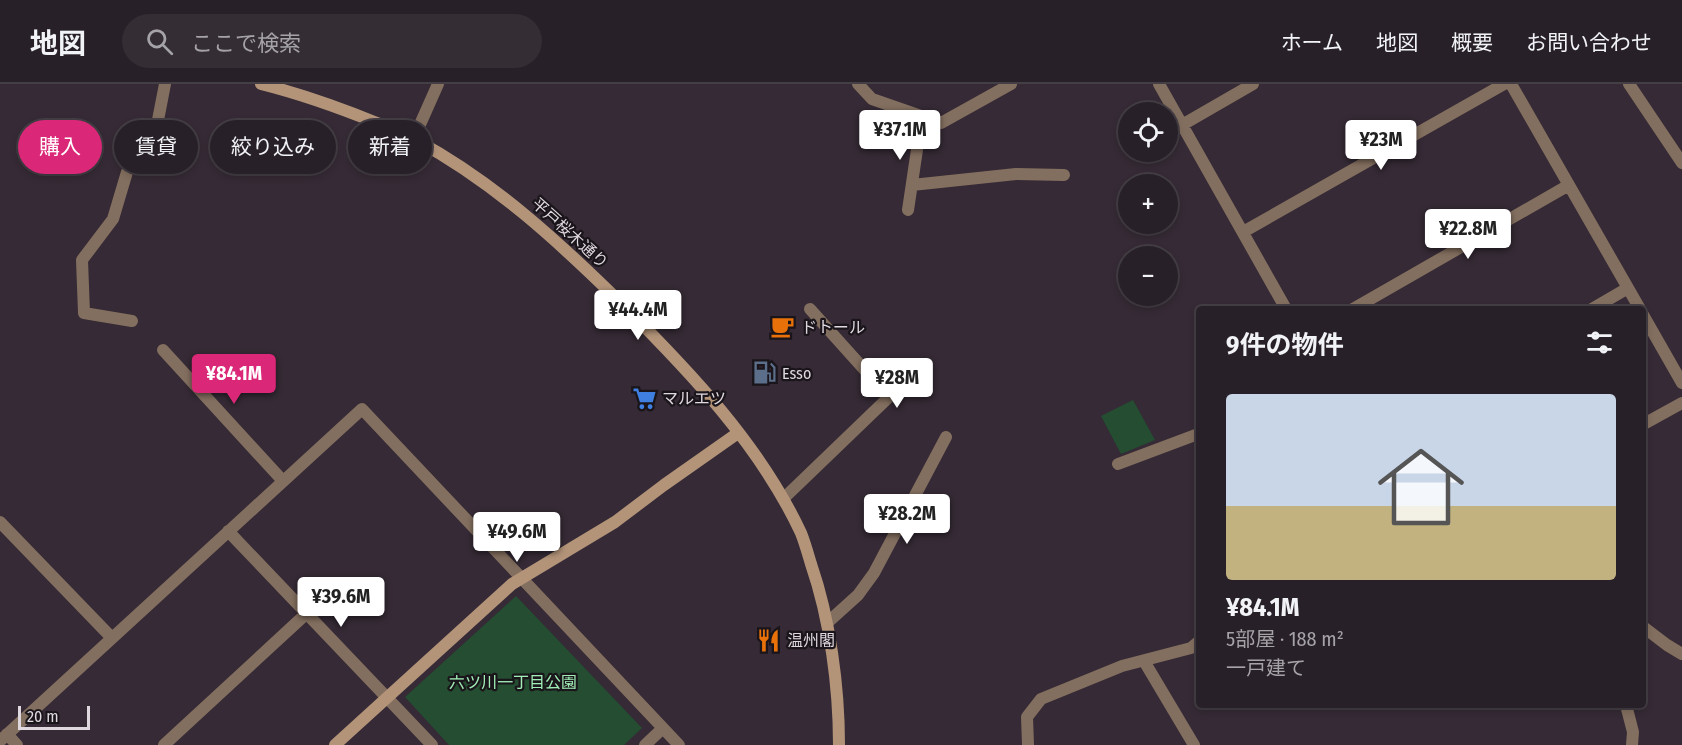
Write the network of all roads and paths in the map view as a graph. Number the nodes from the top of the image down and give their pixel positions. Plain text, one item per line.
1 (165, 84) edge
2 (261, 84) edge
3 (438, 84) edge
4 (858, 84) edge
5 (1011, 84) edge
6 (1159, 84) edge
7 (1253, 84) edge
8 (1504, 84) edge
9 (1511, 84) edge
10 (1629, 84) edge
11 (922, 116) junction
12 (370, 120) edge
13 (422, 120) edge
14 (1182, 125) junction
15 (432, 149) edge
16 (1682, 163) edge
17 (1064, 175) dead end
18 (912, 185) junction
19 (1569, 185) junction
20 (908, 210) dead end
21 (1243, 232) junction
22 (1628, 288) junction
23 (1284, 306) edge
24 (1358, 306) edge
25 (1597, 306) edge
26 (1638, 306) edge
27 (810, 309) dead end
28 (132, 321) dead end
29 (1646, 321) edge
30 (163, 350) dead end
31 (1682, 383) edge
32 (1682, 403) edge
33 (1646, 423) edge
34 (738, 433) junction
35 (1196, 435) edge
36 (946, 437) dead end
37 (1118, 464) dead end
38 (283, 481) junction
39 (784, 498) junction
40 (0, 522) edge
41 (228, 531) junction
42 (521, 578) junction
43 (307, 614) junction
44 (827, 623) junction
45 (1646, 629) edge
46 (112, 638) junction
47 (1196, 644) edge
48 (1682, 654) edge
49 (1144, 661) junction
50 (387, 697) junction
51 (1627, 708) edge
52 (663, 728) junction
53 (4, 737) edge
54 (17, 745) edge
55 (164, 745) edge
56 (335, 745) edge
57 (432, 745) edge
58 (645, 745) edge
59 (679, 745) edge
60 (839, 745) edge
61 (1028, 745) edge
62 (1194, 745) edge
63 (1632, 745) edge

1 - 28 street
2 - 12 main road, 平戸桜木通り
3 - 13 street
4 - 11 street
5 - 11 street
6 - 14 street
7 - 14 street
8 - 21 street
9 - 19 street
10 - 16 street
11 - 18 street
14 - 21 street
15 - 34 main road, 平戸桜木通り
17 - 18 street
18 - 20 street
19 - 22 street
19 - 24 street
21 - 23 street
22 - 25 street
22 - 26 street
27 - 39 street
29 - 31 street
30 - 38 street
32 - 33 street
34 - 39 main road, 平戸桜木通り
34 - 42 main road
35 - 37 street
36 - 44 street
38 - 41 street
38 - 42 street
39 - 44 main road, 平戸桜木通り
40 - 46 street
41 - 43 street
41 - 46 street
42 - 50 main road
42 - 52 street
43 - 50 street
43 - 55 street
44 - 60 main road, 平戸桜木通り
45 - 48 street
46 - 53 street
47 - 49 street
49 - 61 street
49 - 62 street
50 - 56 main road
50 - 57 street
51 - 63 street
52 - 58 street
52 - 59 street
53 - 54 street

